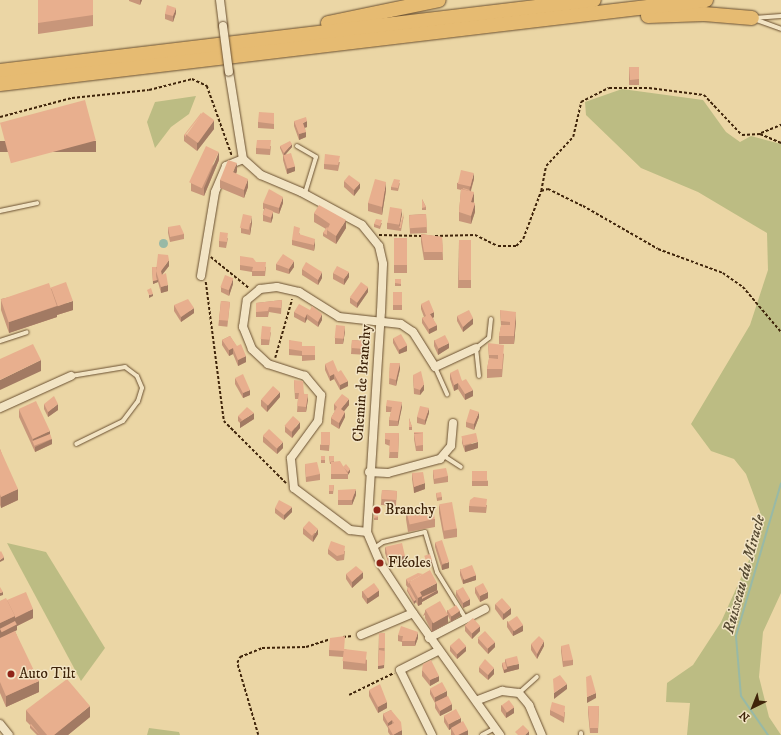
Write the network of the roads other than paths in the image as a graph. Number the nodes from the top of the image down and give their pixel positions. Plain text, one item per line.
1 (220, 0) edge
2 (439, 0) edge
3 (594, 0) edge
4 (706, 0) edge
5 (781, 16) edge
6 (752, 18) junction
7 (781, 29) edge
8 (446, 31) junction
9 (214, 44) junction
10 (0, 71) edge
11 (0, 84) edge
12 (297, 146) dead end
13 (243, 159) junction
14 (305, 194) junction
15 (37, 203) dead end
16 (0, 211) edge
17 (201, 276) road end
18 (491, 319) dead end
19 (380, 322) junction
20 (27, 332) dead end
21 (0, 341) edge
22 (476, 348) junction
23 (436, 367) junction
24 (71, 376) joint
25 (479, 376) dead end
26 (447, 394) dead end
27 (0, 408) edge
28 (453, 423) dead end
29 (76, 444) dead end
30 (444, 456) junction
31 (461, 466) dead end
32 (369, 472) junction
33 (367, 532) junction
34 (373, 549) junction
35 (485, 610) dead end
36 (413, 614) junction
37 (466, 619) junction
38 (361, 635) road end
39 (429, 638) junction
40 (438, 652) junction
41 (537, 677) dead end
42 (519, 693) junction
43 (478, 700) junction
44 (0, 724) edge
45 (498, 731) edge
46 (9, 735) edge
47 (432, 735) edge
48 (482, 735) edge
49 (542, 735) edge

1 - 13 street, bridge
2 - 9 highway
3 - 9 highway
4 - 8 highway
5 - 6 lane
6 - 7 lane
6 - 8 highway
8 - 11 highway
9 - 10 highway
12 - 14 lane
13 - 14 street
13 - 17 street
14 - 19 street, Chemin de Branchy
15 - 16 lane
18 - 22 lane
19 - 23 street
19 - 32 street, Chemin de Branchy
19 - 33 street
20 - 21 lane
22 - 23 street
22 - 25 lane
23 - 26 lane
24 - 27 street
24 - 29 lane
28 - 30 street
30 - 31 lane
30 - 32 street
32 - 33 street, Chemin de Branchy
33 - 34 street, Chemin de Branchy
34 - 36 street, Chemin de Branchy
34 - 37 lane
35 - 37 street
36 - 38 street
36 - 39 street, Chemin de Branchy
37 - 39 street
39 - 40 street, Chemin de Branchy
40 - 43 street, Chemin de Branchy
40 - 47 street
41 - 42 lane
42 - 43 street
42 - 49 street
43 - 45 street, Chemin de Branchy
44 - 46 street
45 - 48 lane

